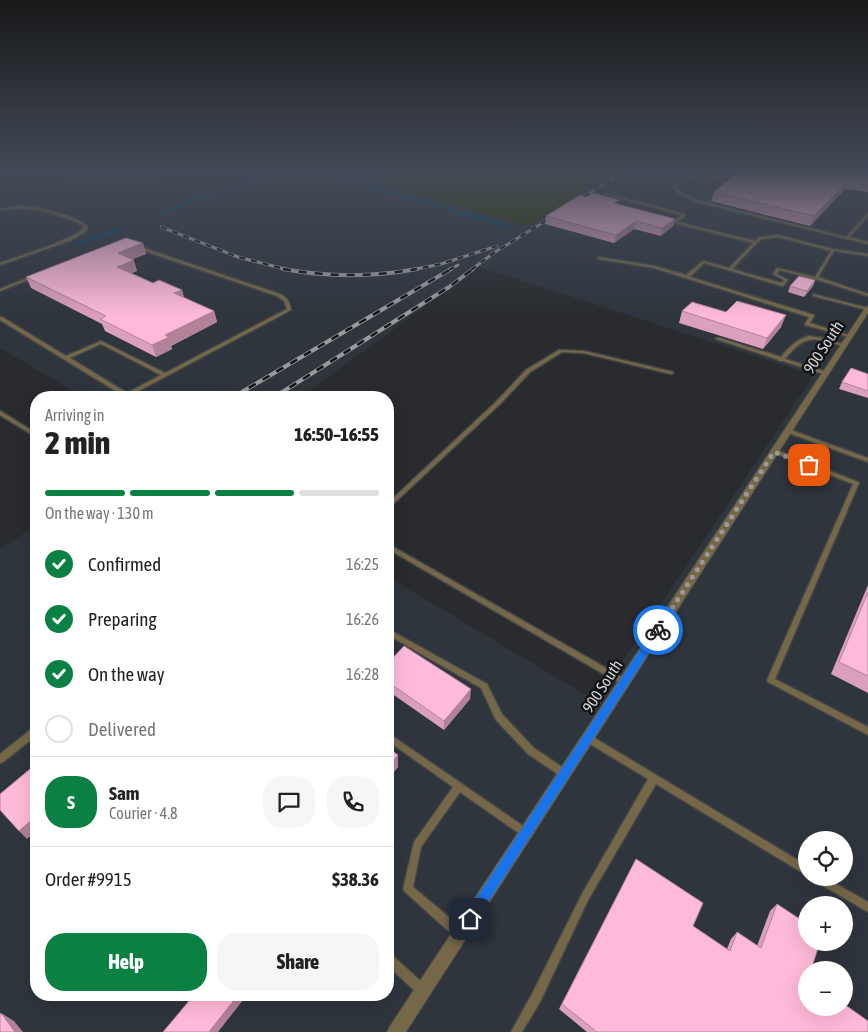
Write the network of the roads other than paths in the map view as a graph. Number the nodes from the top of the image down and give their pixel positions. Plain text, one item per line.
1 (71, 219) edge
2 (679, 219) edge
3 (771, 219) edge
4 (863, 219) edge
5 (847, 238) junction
6 (755, 242) junction
7 (868, 242) edge
8 (134, 246) edge
9 (832, 250) junction
10 (868, 255) edge
11 (599, 258) dead end
12 (0, 264) edge
13 (729, 270) junction
14 (37, 275) edge
15 (687, 277) junction
16 (816, 278) junction
17 (0, 290) edge
18 (815, 295) dead end
19 (868, 295) edge
20 (868, 308) edge
21 (0, 318) edge
22 (718, 339) dead end
23 (846, 341) junction
24 (66, 358) junction
25 (781, 360) junction
26 (671, 373) dead end
27 (825, 374) junction
28 (165, 375) junction
29 (121, 391) edge
30 (138, 391) edge
31 (0, 414) edge
32 (7, 418) junction
33 (0, 421) edge
34 (30, 431) edge
35 (788, 431) junction
36 (774, 452) junction
37 (868, 460) edge
38 (394, 500) edge
39 (394, 549) edge
40 (394, 635) edge
41 (624, 682) junction
42 (868, 731) edge
43 (30, 736) edge
44 (588, 738) junction
45 (394, 740) edge
46 (0, 759) edge
47 (565, 774) junction
48 (654, 778) junction
49 (459, 786) junction
50 (526, 833) junction
51 (798, 865) edge
52 (832, 886) edge
53 (868, 907) edge
54 (460, 934) junction
55 (394, 964) edge
56 (423, 991) junction
57 (398, 1031) edge
58 (516, 1032) edge

1 - 12 lane
2 - 6 lane
3 - 5 lane
4 - 5 lane
5 - 7 lane
6 - 9 lane
6 - 13 lane
8 - 28 lane
9 - 10 lane
9 - 16 lane
11 - 15 lane
13 - 15 lane
13 - 16 lane
14 - 17 lane
15 - 23 lane
16 - 19 lane
18 - 20 lane
20 - 23 street, 900 South
21 - 24 lane
22 - 25 lane
23 - 25 lane
23 - 27 street, 900 South
24 - 28 lane
24 - 29 lane
25 - 27 lane
26 - 38 lane
27 - 35 street, 900 South
28 - 30 lane
31 - 32 lane
32 - 33 lane
32 - 34 lane
35 - 36 street, 900 South
35 - 37 lane
36 - 41 street, 900 South
36 - 42 lane
39 - 41 lane
40 - 47 lane
41 - 44 street, 900 South
43 - 46 lane
44 - 47 street, 900 South
44 - 48 lane
45 - 49 lane
47 - 50 street, 900 South
48 - 51 lane
48 - 58 lane
49 - 50 lane
49 - 54 lane
50 - 54 street, 900 South
52 - 53 lane
54 - 56 street, 900 South
55 - 56 lane
56 - 57 street, 900 South

